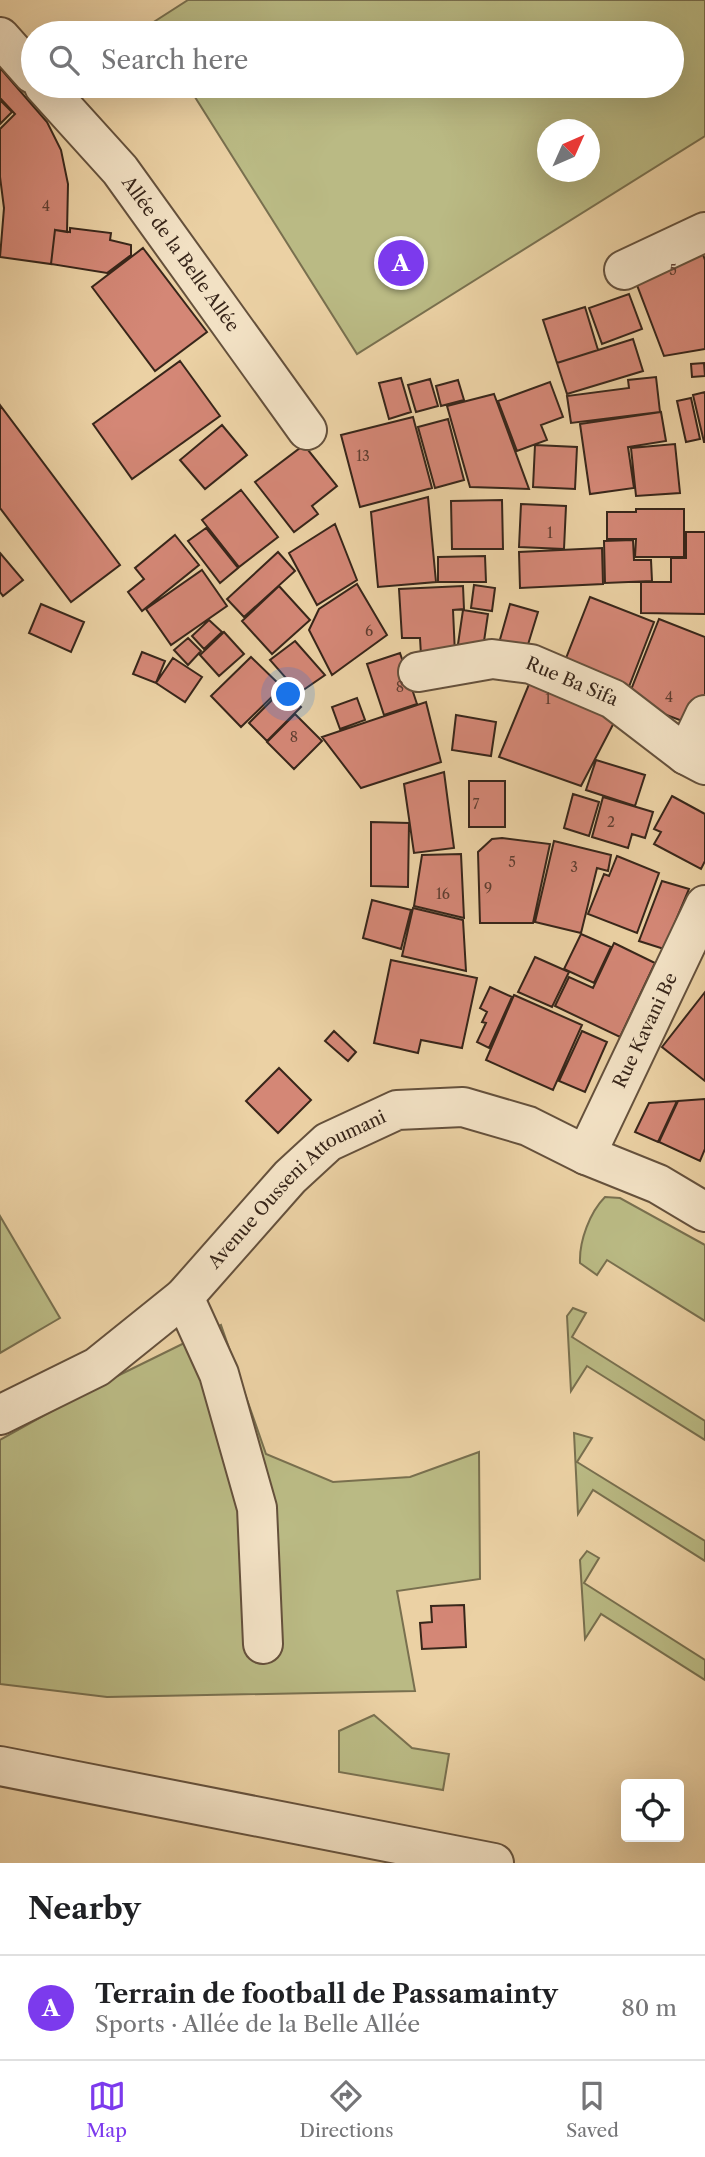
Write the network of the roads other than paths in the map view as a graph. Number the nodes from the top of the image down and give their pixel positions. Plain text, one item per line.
1 (0, 37) edge
2 (21, 61) edge
3 (55, 98) edge
4 (705, 232) edge
5 (624, 270) dead end
6 (307, 430) dead end
7 (418, 672) dead end
8 (705, 715) edge
9 (695, 760) edge
10 (705, 905) edge
11 (586, 1155) junction
12 (705, 1212) edge
13 (184, 1297) junction
14 (0, 1415) edge
15 (263, 1644) dead end
16 (0, 1766) edge
17 (494, 1863) edge

1 - 2 street
3 - 6 street, Allée de la Belle Allée
4 - 5 street
7 - 9 street, Rue Ba Sifa
8 - 9 street
10 - 11 street, Rue Kavani Be
11 - 12 street, Avenue Ousseni Attoumani
11 - 13 street, Avenue Ousseni Attoumani
13 - 14 street, Avenue Ousseni Attoumani
13 - 15 street
16 - 17 street

